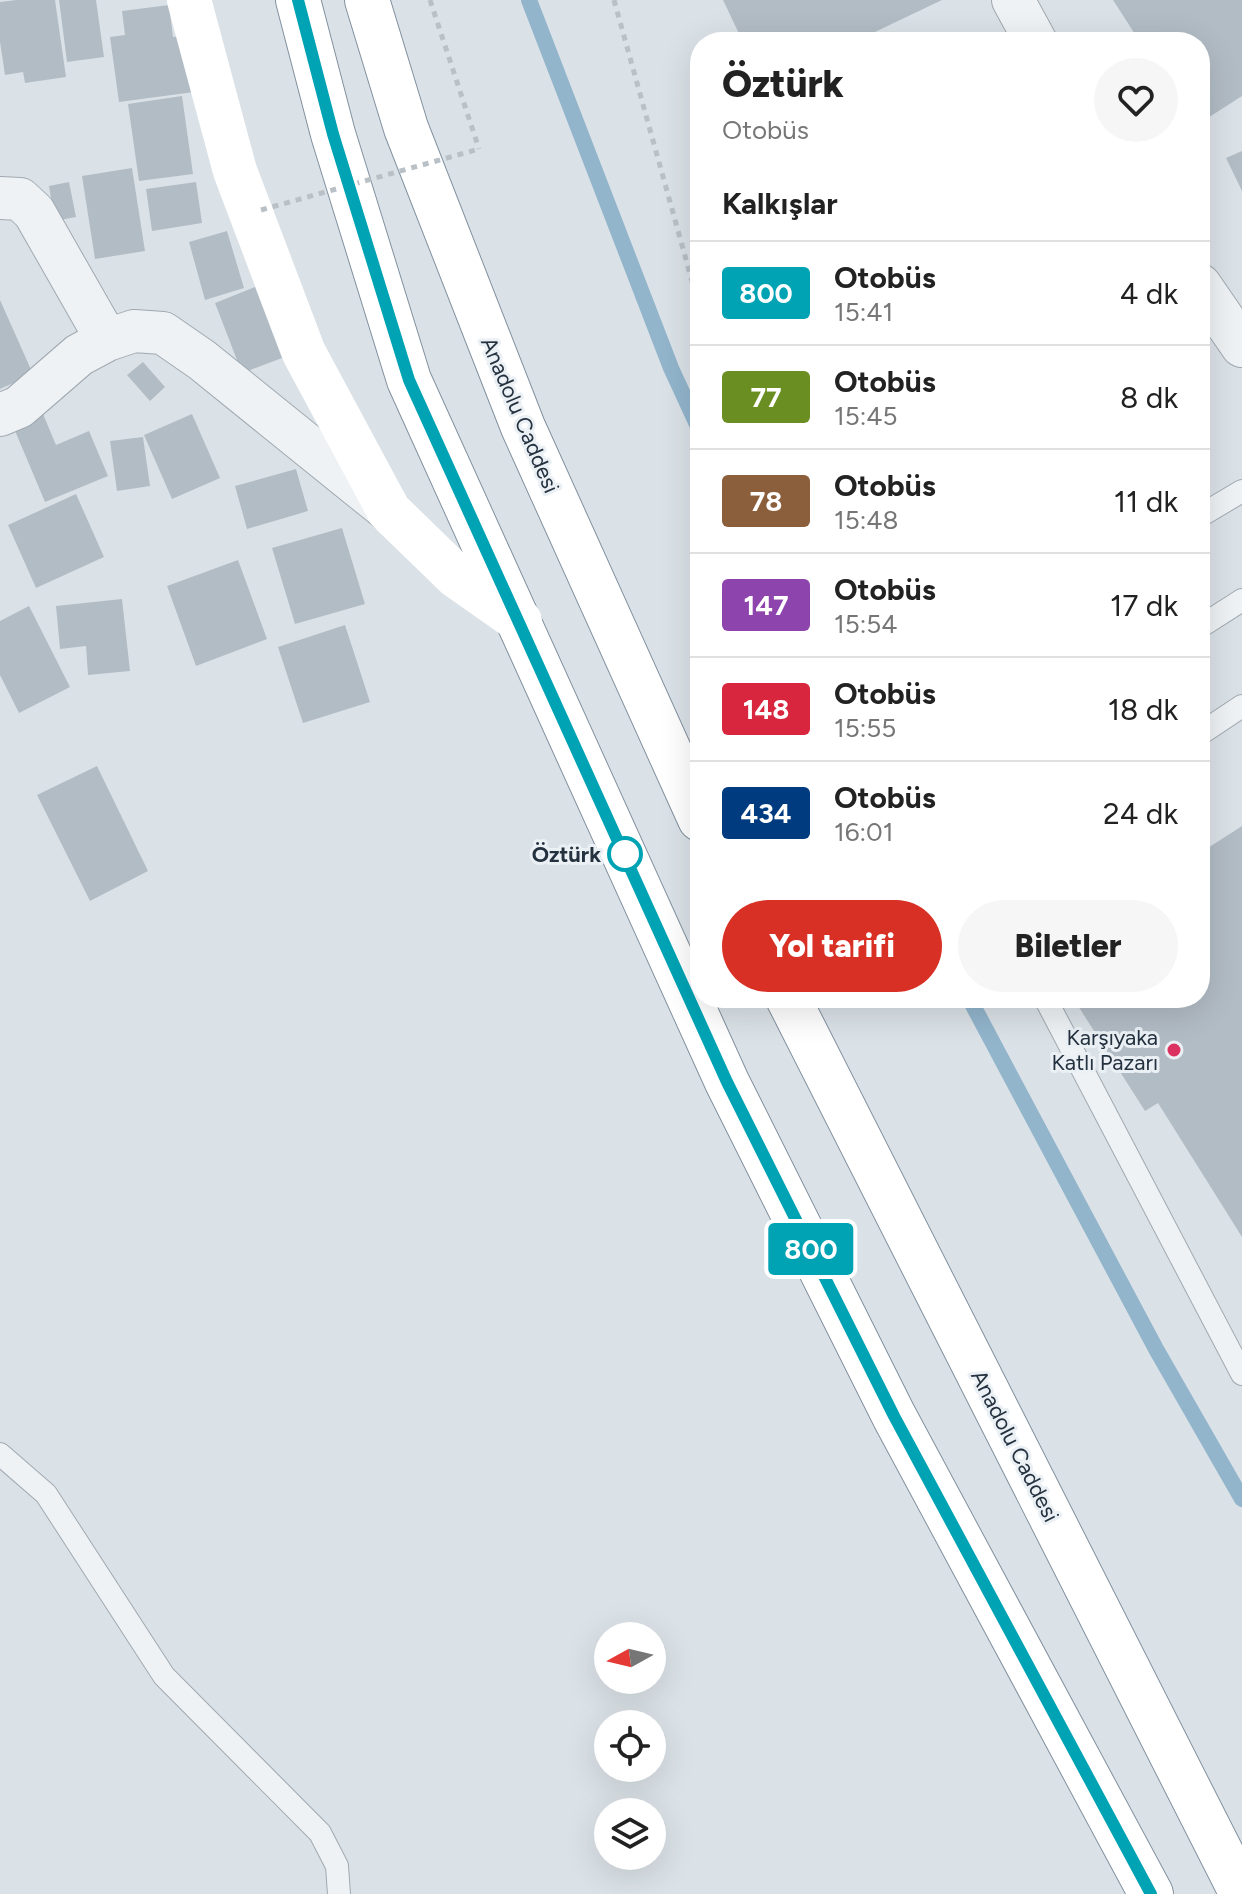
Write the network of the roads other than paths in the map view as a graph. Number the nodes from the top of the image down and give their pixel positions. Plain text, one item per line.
1 (189, 0) edge
2 (298, 0) edge
3 (367, 0) edge
4 (1013, 0) edge
5 (1031, 32) edge
6 (0, 198) edge
7 (1210, 300) edge
8 (107, 340) junction
9 (1242, 346) edge
10 (0, 415) edge
11 (1242, 491) edge
12 (1210, 510) edge
13 (389, 511) junction
14 (1242, 600) edge
15 (520, 621) junction
16 (1210, 621) edge
17 (1242, 706) edge
18 (1210, 727) edge
19 (690, 797) edge
20 (690, 1000) edge
21 (694, 1008) edge
22 (793, 1008) edge
23 (1050, 1008) edge
24 (1242, 1374) edge
25 (0, 1454) edge
26 (339, 1894) edge
27 (1151, 1894) edge
28 (1242, 1894) edge

1 - 13 main road
2 - 15 main road
3 - 19 main road, Anadolu Caddesi
4 - 5 street
6 - 8 street
7 - 9 street
8 - 10 street
8 - 13 street
11 - 12 lane
13 - 15 main road
14 - 16 lane
15 - 20 main road
17 - 18 lane
21 - 27 main road
22 - 28 main road, Anadolu Caddesi
23 - 24 lane
25 - 26 lane

